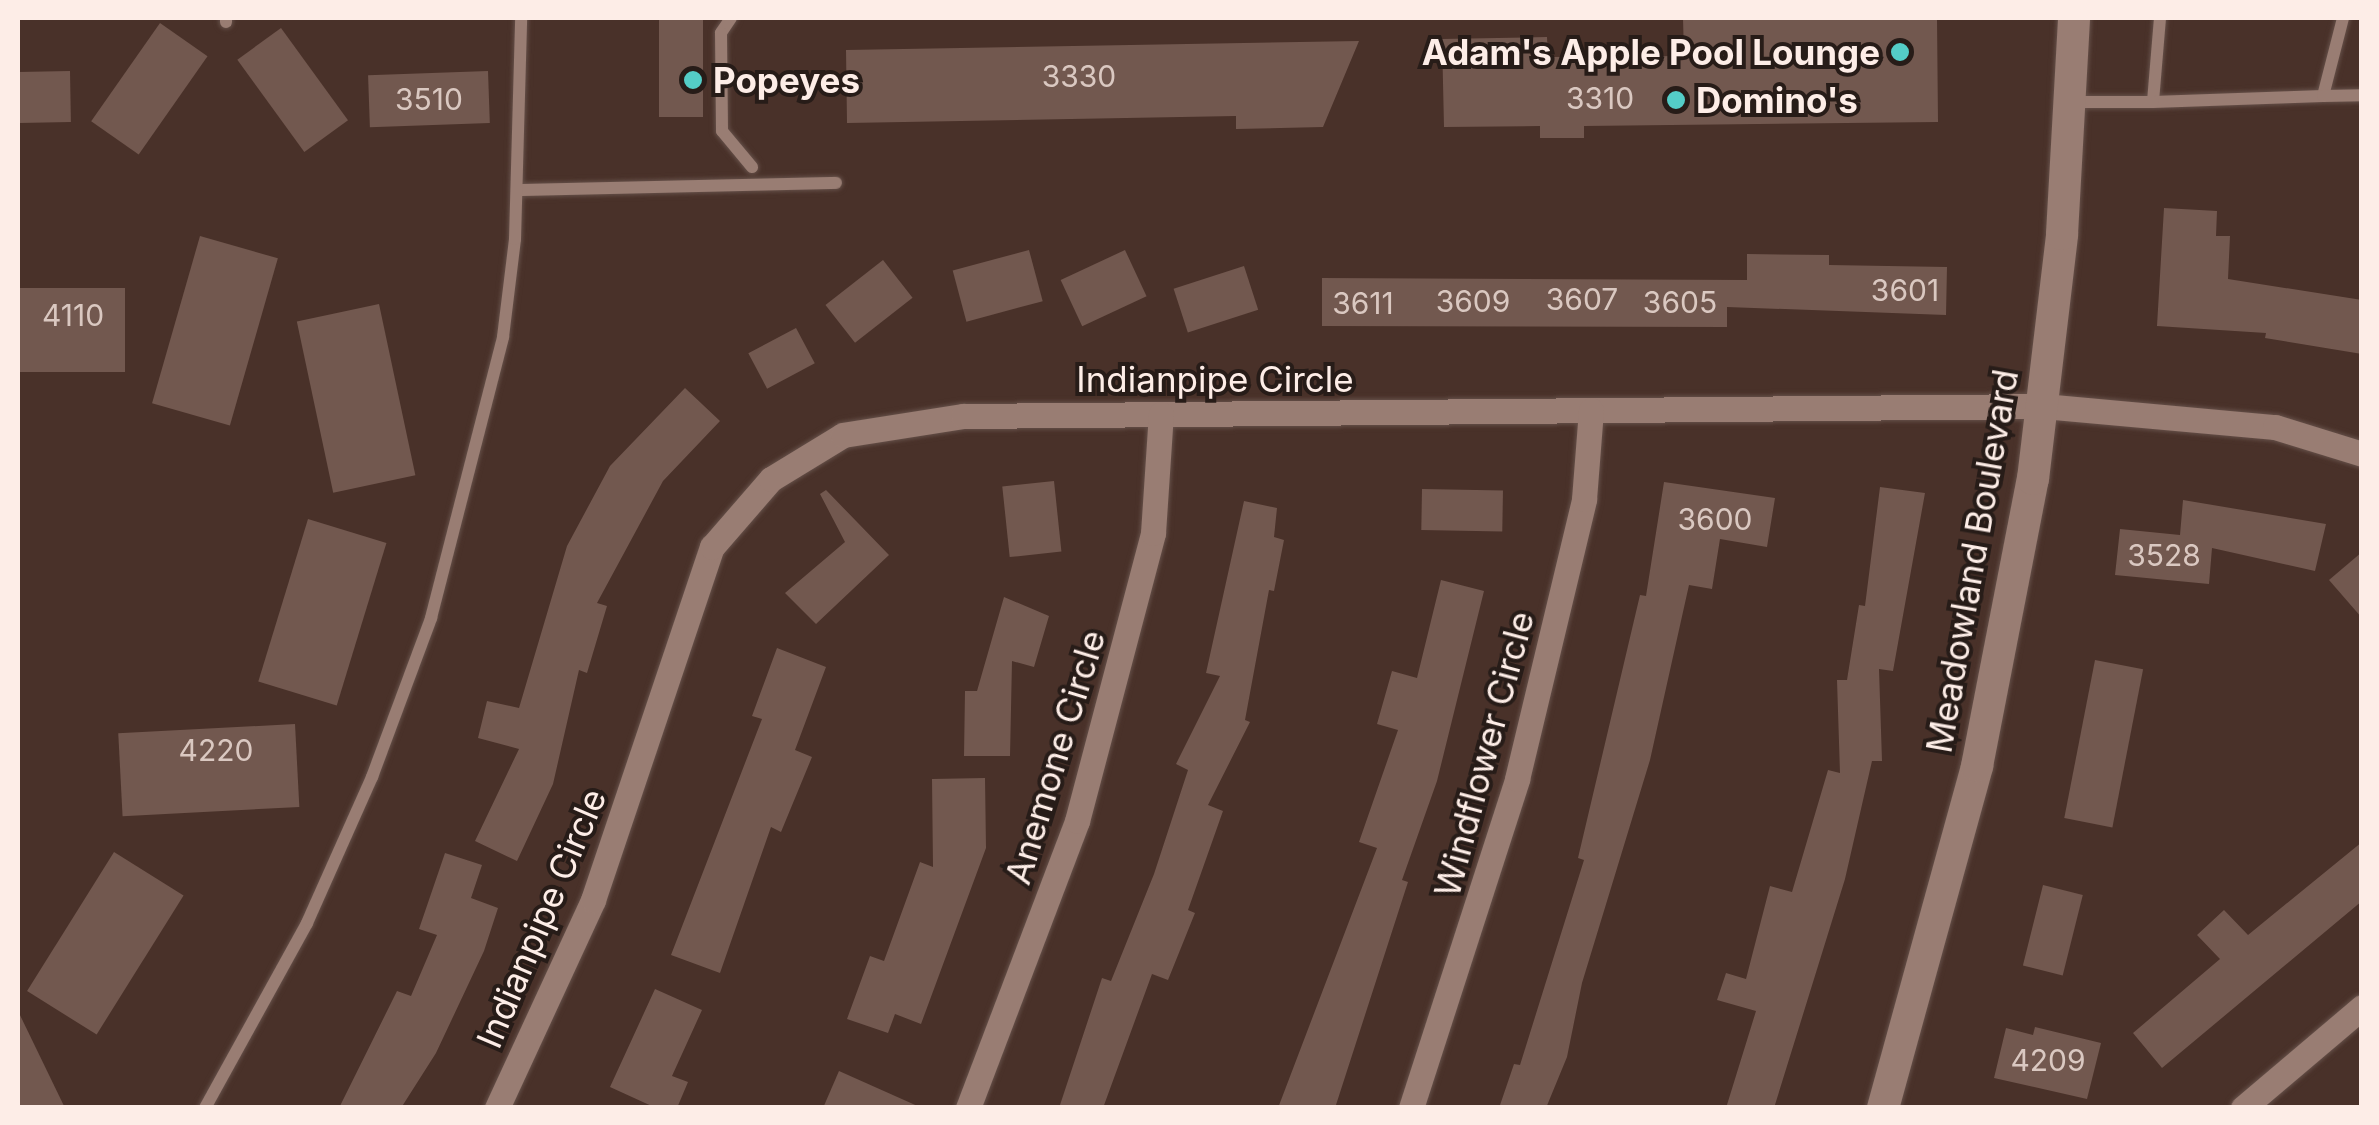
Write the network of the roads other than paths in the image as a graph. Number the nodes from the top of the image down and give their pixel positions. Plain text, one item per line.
1 (521, 18) edge
2 (730, 18) edge
3 (2074, 18) edge
4 (2160, 18) edge
5 (2343, 18) edge
6 (2362, 95) edge
7 (2323, 96) junction
8 (2071, 102) junction
9 (2153, 102) junction
10 (752, 167) dead end
11 (836, 184) dead end
12 (517, 190) junction
13 (2042, 406) junction
14 (1592, 410) junction
15 (1162, 414) junction
16 (2362, 454) edge
17 (2362, 1007) edge
18 (204, 1108) edge
19 (496, 1108) edge
20 (968, 1108) edge
21 (1411, 1108) edge
22 (1883, 1108) edge
23 (2243, 1108) edge

1 - 12 lane
2 - 10 lane
3 - 8 street, Meadowland Boulevard
4 - 9 lane
5 - 7 lane
6 - 7 lane
7 - 9 lane
8 - 9 lane
8 - 13 street, Meadowland Boulevard
11 - 12 lane
12 - 18 lane
13 - 14 street, Indianpipe Circle
13 - 16 street, Indianpipe Circle
13 - 22 street, Meadowland Boulevard
14 - 15 street, Indianpipe Circle
14 - 21 street, Windflower Circle
15 - 19 street, Indianpipe Circle
15 - 20 street, Anemone Circle
17 - 23 street

